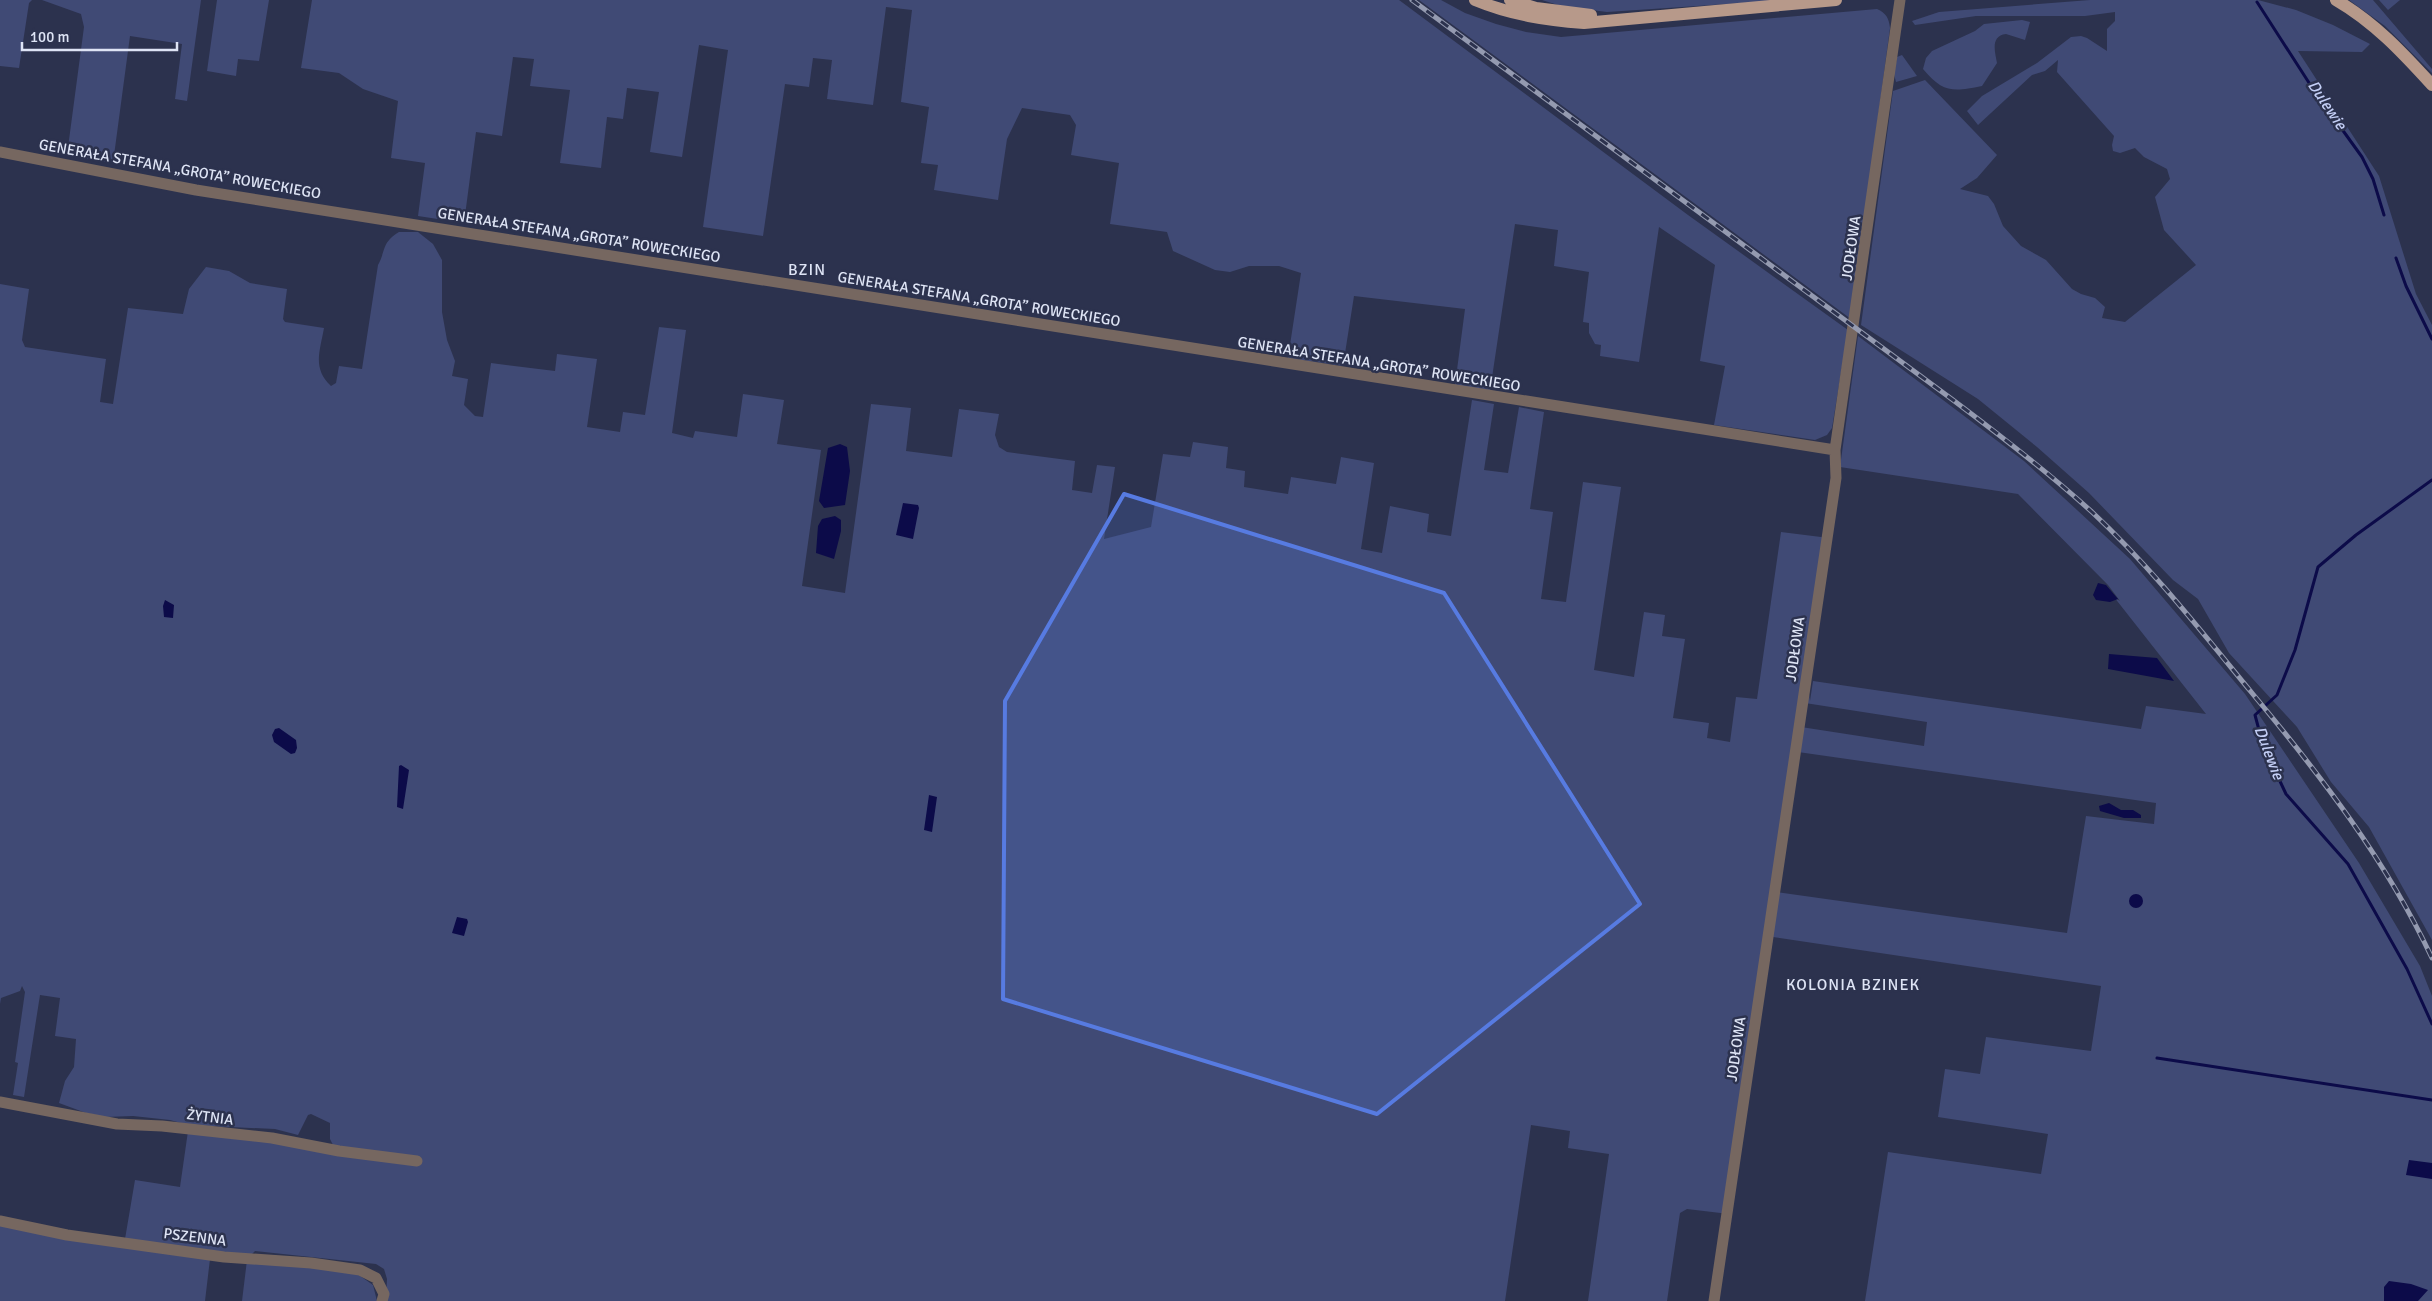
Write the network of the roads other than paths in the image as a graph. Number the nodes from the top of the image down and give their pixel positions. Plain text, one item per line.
1 (1475, 0) edge
2 (1510, 0) edge
3 (1836, 0) edge
4 (1900, 0) edge
5 (2336, 0) edge
6 (1652, 17) junction
7 (2432, 85) edge
8 (0, 152) edge
9 (1835, 450) junction
10 (0, 1102) edge
11 (417, 1161) dead end
12 (0, 1221) edge
13 (382, 1301) edge
14 (1714, 1301) edge

1 - 6 main road
2 - 6 main road
3 - 6 main road
4 - 9 street, JODŁOWA
5 - 7 main road
8 - 9 street, GENERAŁA STEFANA „GROTA” ROWECKIEGO
9 - 14 street, JODŁOWA
10 - 11 street, ŻYTNIA
12 - 13 street, PSZENNA

